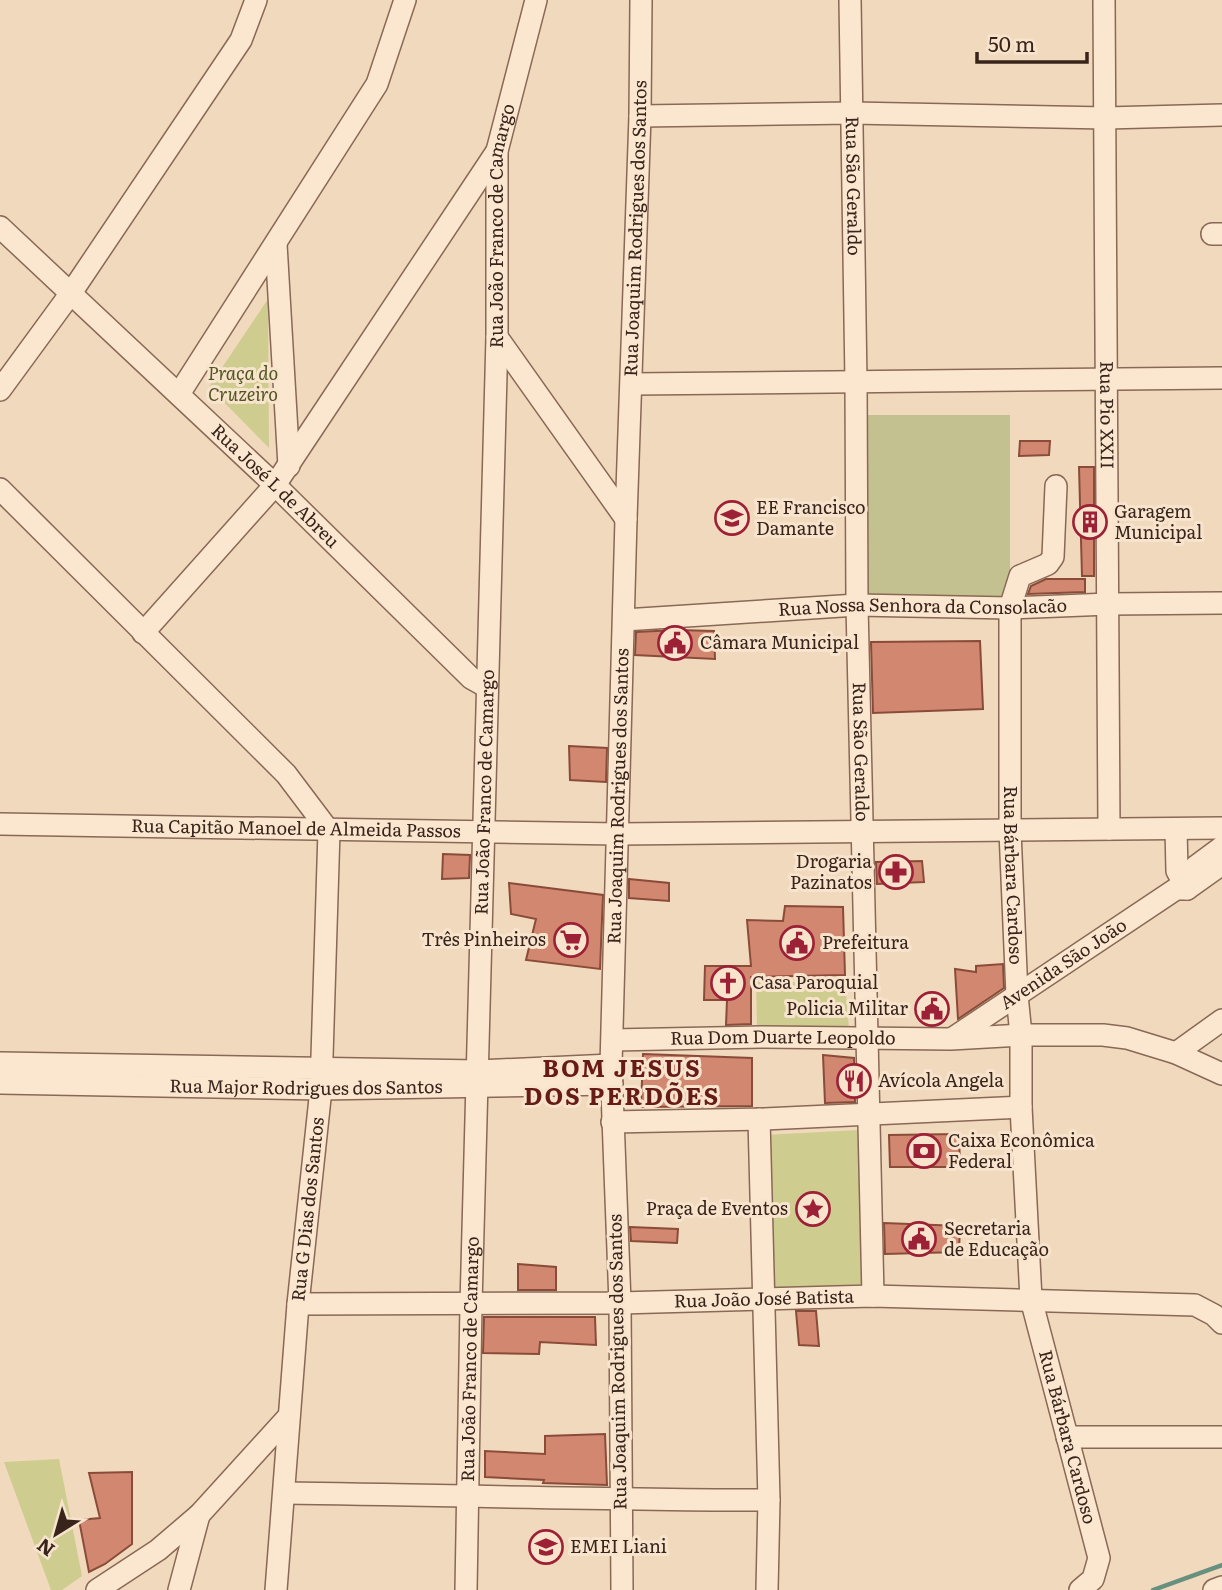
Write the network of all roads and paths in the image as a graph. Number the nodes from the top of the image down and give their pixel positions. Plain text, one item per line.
1 (256, 0) edge
2 (405, 0) edge
3 (536, 0) edge
4 (641, 0) edge
5 (850, 0) edge
6 (1104, 0) edge
7 (852, 113) junction
8 (1222, 115) edge
9 (640, 116) junction
10 (1106, 118) junction
11 (498, 151) junction
12 (0, 228) edge
13 (276, 244) junction
14 (71, 293) junction
15 (497, 337) junction
16 (1222, 378) edge
17 (1107, 380) junction
18 (856, 382) junction
19 (632, 384) junction
20 (0, 390) edge
21 (179, 394) junction
22 (289, 466) junction
23 (275, 485) junction
24 (1056, 486) dead end
25 (0, 489) edge
26 (626, 519) junction
27 (1222, 603) edge
28 (1109, 604) junction
29 (857, 605) junction
30 (1010, 608) junction
31 (624, 620) junction
32 (143, 633) junction
33 (488, 687) junction
34 (0, 824) edge
35 (1222, 828) edge
36 (1109, 829) junction
37 (1176, 829) junction
38 (330, 831) junction
39 (1010, 831) junction
40 (861, 832) junction
41 (485, 834) junction
42 (619, 834) junction
43 (1222, 847) edge
44 (1222, 864) edge
45 (1181, 885) junction
46 (1017, 995) junction
47 (1222, 1020) edge
48 (1021, 1035) junction
49 (866, 1039) junction
50 (951, 1039) junction
51 (613, 1040) junction
52 (1176, 1053) junction
53 (0, 1063) edge
54 (1222, 1074) edge
55 (611, 1075) junction
56 (478, 1078) junction
57 (321, 1079) junction
58 (0, 1083) edge
59 (1021, 1107) junction
60 (868, 1114) junction
61 (759, 1119) junction
62 (612, 1122) junction
63 (873, 1296) junction
64 (1031, 1299) junction
65 (765, 1301) junction
66 (620, 1303) junction
67 (298, 1304) junction
68 (471, 1305) junction
69 (1222, 1323) edge
70 (289, 1416) junction
71 (1067, 1437) junction
72 (1222, 1437) edge
73 (285, 1493) junction
74 (469, 1495) junction
75 (621, 1500) junction
76 (769, 1500) junction
77 (199, 1516) junction
78 (1222, 1587) edge
79 (97, 1590) edge
80 (179, 1590) edge
81 (276, 1590) edge
82 (466, 1590) edge
83 (622, 1590) edge
84 (767, 1590) edge
85 (1080, 1590) edge
86 (1214, 1590) edge

1 - 14 street
2 - 13 street
3 - 11 street, Rua João Franco de Camargo
4 - 9 street, Rua Joaquim Rodrigues dos Santos
5 - 7 street, Rua São Geraldo
6 - 10 street, Rua Pio XXII
7 - 9 street
7 - 10 street
7 - 18 street, Rua São Geraldo
8 - 10 street
9 - 19 street, Rua Joaquim Rodrigues dos Santos
10 - 17 street, Rua Pio XXII
11 - 15 street, Rua João Franco de Camargo
11 - 22 street
12 - 14 street, Rua José L de Abreu
13 - 21 street
13 - 22 street
14 - 20 street
14 - 21 street, Rua José L de Abreu
15 - 26 street
15 - 33 street, Rua João Franco de Camargo
16 - 17 street
17 - 18 street
17 - 28 street, Rua Pio XXII
18 - 19 street
18 - 29 street, Rua São Geraldo
19 - 26 street, Rua Joaquim Rodrigues dos Santos
21 - 23 street, Rua José L de Abreu
22 - 23 street
23 - 32 street
23 - 33 street, Rua José L de Abreu
24 - 30 street, Rua Bárbara Cardoso
25 - 32 street
26 - 31 street, Rua Joaquim Rodrigues dos Santos
27 - 28 street, Rua Nossa Senhora da Consolacão
28 - 30 street, Rua Nossa Senhora da Consolacão
28 - 36 street, Rua Pio XXII
29 - 30 street, Rua Nossa Senhora da Consolacão
29 - 31 street, Rua Nossa Senhora da Consolacão
29 - 40 street, Rua São Geraldo
30 - 39 street, Rua Bárbara Cardoso
31 - 42 street, Rua Joaquim Rodrigues dos Santos
32 - 38 street
33 - 41 street, Rua João Franco de Camargo
34 - 38 street, Rua Capitão Manoel de Almeida Passos
35 - 37 street, Rua Capitão Manoel de Almeida Passos
36 - 37 street, Rua Capitão Manoel de Almeida Passos
36 - 39 street, Rua Capitão Manoel de Almeida Passos
37 - 45 street
38 - 41 street, Rua Capitão Manoel de Almeida Passos
38 - 57 street, Rua G Dias dos Santos
39 - 40 street, Rua Capitão Manoel de Almeida Passos
39 - 46 street, Rua Bárbara Cardoso
40 - 42 street, Rua Capitão Manoel de Almeida Passos
40 - 49 street, Rua São Geraldo
41 - 42 street, Rua Capitão Manoel de Almeida Passos
41 - 56 street, Rua João Franco de Camargo
42 - 51 street, Rua Joaquim Rodrigues dos Santos
43 - 45 street, Avenida São João
44 - 45 street, Avenida São João
45 - 46 street, Avenida São João
46 - 48 street, Rua Bárbara Cardoso
46 - 50 street, Avenida São João
47 - 52 street
48 - 50 street, Rua Dom Duarte Leopoldo
48 - 52 street, Rua Dom Duarte Leopoldo
48 - 59 street, Rua Bárbara Cardoso
49 - 50 street, Rua Dom Duarte Leopoldo
49 - 51 street, Rua Dom Duarte Leopoldo
49 - 60 street, Rua São Geraldo
51 - 55 street, Rua Joaquim Rodrigues dos Santos
52 - 54 street, Rua Dom Duarte Leopoldo
53 - 57 street, Rua Major Rodrigues dos Santos
55 - 56 street, Rua Major Rodrigues dos Santos
55 - 62 street, Rua Joaquim Rodrigues dos Santos
56 - 57 street, Rua Major Rodrigues dos Santos
56 - 68 street, Rua João Franco de Camargo
57 - 58 street, Rua Major Rodrigues dos Santos
57 - 67 street, Rua G Dias dos Santos
59 - 60 street
59 - 64 street, Rua Bárbara Cardoso
60 - 61 street
60 - 63 street, Rua São Geraldo
61 - 62 street
61 - 65 street
62 - 66 street, Rua Joaquim Rodrigues dos Santos
63 - 64 street, Rua João José Batista
63 - 65 street, Rua João José Batista
64 - 69 street, Rua João José Batista
64 - 71 street, Rua Bárbara Cardoso
65 - 66 street, Rua João José Batista
65 - 76 street
66 - 68 street, Rua João José Batista
66 - 75 street, Rua Joaquim Rodrigues dos Santos
67 - 68 street, Rua João José Batista
67 - 70 street, Rua G Dias dos Santos
68 - 74 street, Rua João Franco de Camargo
70 - 73 street, Rua G Dias dos Santos
70 - 77 street
71 - 72 street
71 - 85 street, Rua Bárbara Cardoso
73 - 74 street
73 - 81 street, Rua G Dias dos Santos
74 - 75 street
74 - 82 street, Rua João Franco de Camargo
75 - 76 street
75 - 83 street, Rua Joaquim Rodrigues dos Santos
76 - 84 street
77 - 79 street
77 - 80 street
78 - 86 street

